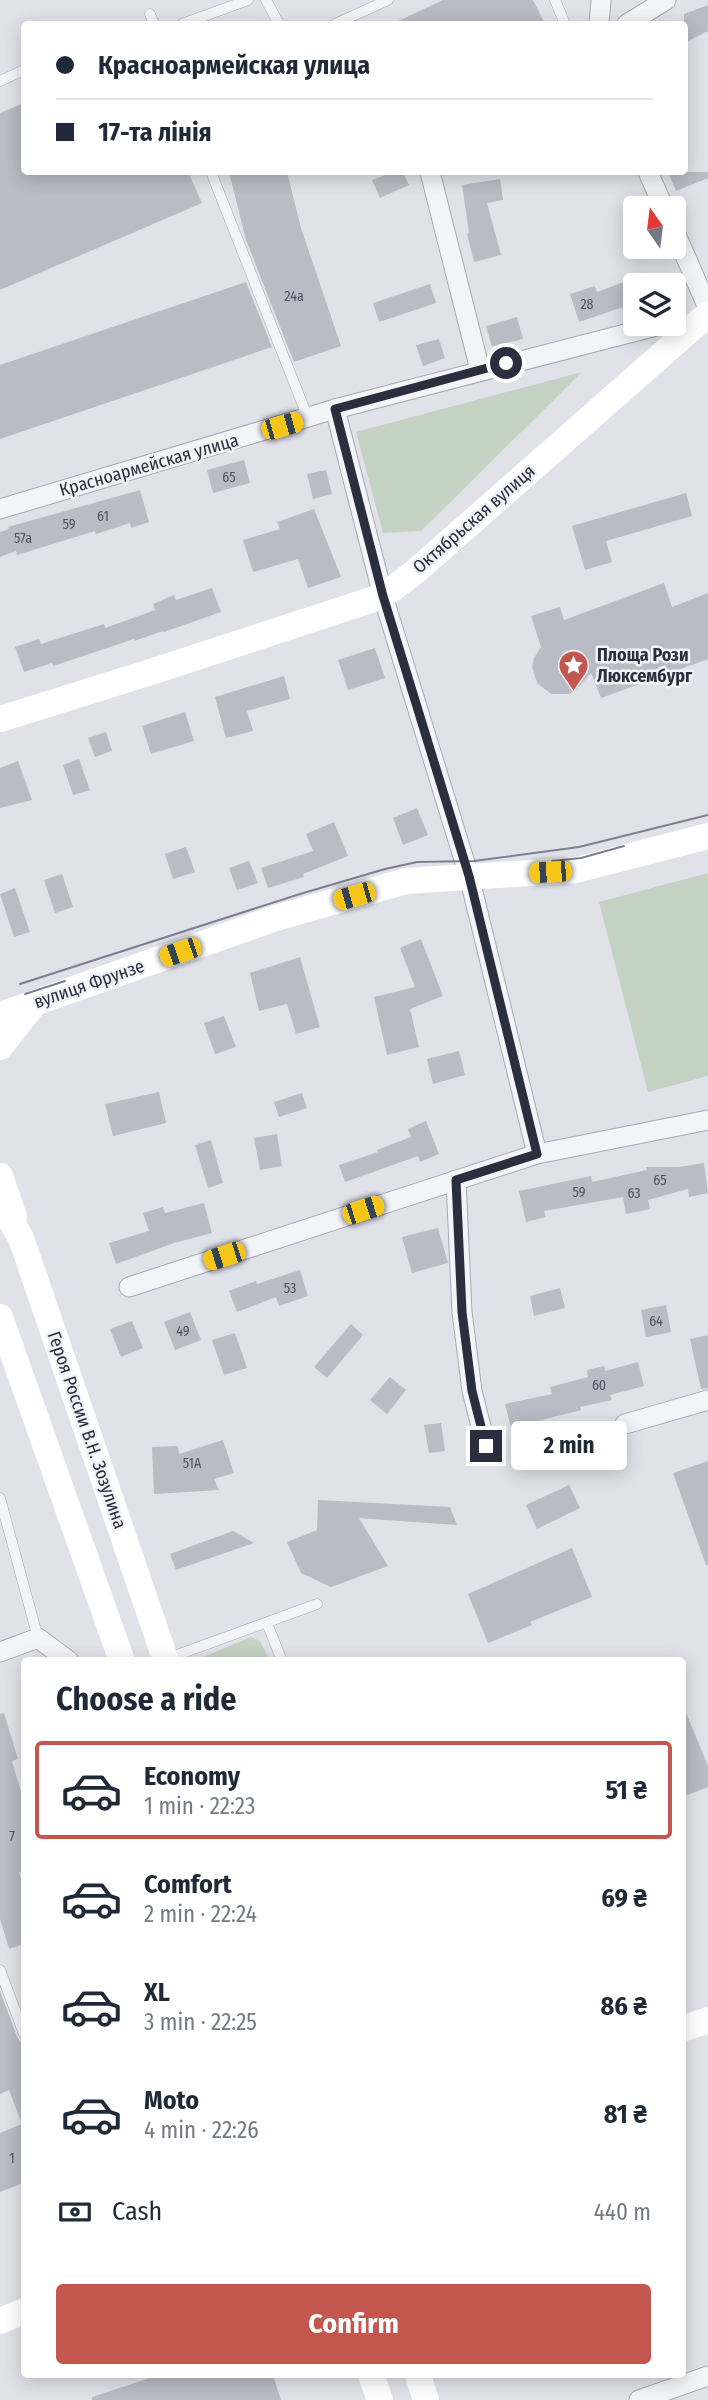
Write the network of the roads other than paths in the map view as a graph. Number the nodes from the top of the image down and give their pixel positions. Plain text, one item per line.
1 (248, 0) edge
2 (266, 0) edge
3 (388, 0) edge
4 (555, 0) edge
5 (601, 0) edge
6 (666, 0) edge
7 (150, 14) dead end
8 (153, 21) edge
9 (190, 21) edge
10 (277, 21) edge
11 (342, 21) edge
12 (564, 21) edge
13 (599, 21) edge
14 (632, 21) edge
15 (21, 71) edge
16 (0, 81) edge
17 (212, 175) edge
18 (431, 175) edge
19 (649, 175) edge
20 (659, 196) edge
21 (686, 258) edge
22 (708, 311) edge
23 (686, 317) edge
24 (623, 334) edge
25 (480, 370) junction
26 (335, 409) junction
27 (308, 418) junction
28 (0, 509) edge
29 (383, 596) junction
30 (0, 719) edge
31 (708, 836) edge
32 (469, 876) junction
33 (35, 1002) junction
34 (0, 1015) edge
35 (0, 1047) edge
36 (708, 1120) edge
37 (537, 1154) junction
38 (0, 1176) edge
39 (456, 1180) junction
40 (0, 1203) edge
41 (22, 1238) junction
42 (129, 1287) dead end
43 (0, 1317) edge
44 (708, 1400) edge
45 (625, 1424) dead end
46 (486, 1446) dead end
47 (0, 1498) edge
48 (317, 1604) dead end
49 (267, 1623) junction
50 (38, 1638) junction
51 (0, 1652) edge
52 (64, 1657) edge
53 (121, 1657) edge
54 (164, 1657) edge
55 (173, 1657) edge
56 (280, 1657) edge
57 (0, 1970) edge
58 (708, 2020) edge
59 (21, 2026) edge
60 (686, 2028) edge
61 (21, 2312) edge
62 (0, 2321) edge
63 (708, 2376) edge
64 (372, 2378) edge
65 (419, 2378) edge
66 (380, 2400) edge
67 (426, 2400) edge
68 (639, 2400) edge

1 - 9 lane
2 - 10 lane
3 - 11 lane
4 - 12 lane
5 - 13 street
6 - 14 street
7 - 8 lane
15 - 16 lane
17 - 27 lane
18 - 25 street
19 - 20 street
21 - 22 street
22 - 23 street
22 - 29 street, Октябрьская вулиця
24 - 25 street, Красноармейская улица
25 - 26 street, Красноармейская улица
26 - 27 street, Красноармейская улица
26 - 29 street
27 - 28 street, Красноармейская улица
29 - 30 street, Октябрьская вулиця
29 - 32 street
31 - 32 street, вулиця Фрунзе
32 - 33 street, вулиця Фрунзе
32 - 37 street
33 - 34 street, вулиця Фрунзе
33 - 35 street
36 - 37 street
37 - 39 street
38 - 41 street
39 - 42 street
39 - 46 street
40 - 41 street, Героя России В.Н. Зозулина
41 - 54 street, Героя России В.Н. Зозулина
43 - 53 street
44 - 45 street
47 - 50 lane
48 - 49 lane
49 - 55 lane
49 - 56 lane
50 - 51 street
50 - 52 street
57 - 59 lane
58 - 60 street
61 - 62 street
63 - 68 street
64 - 66 street
65 - 67 street

